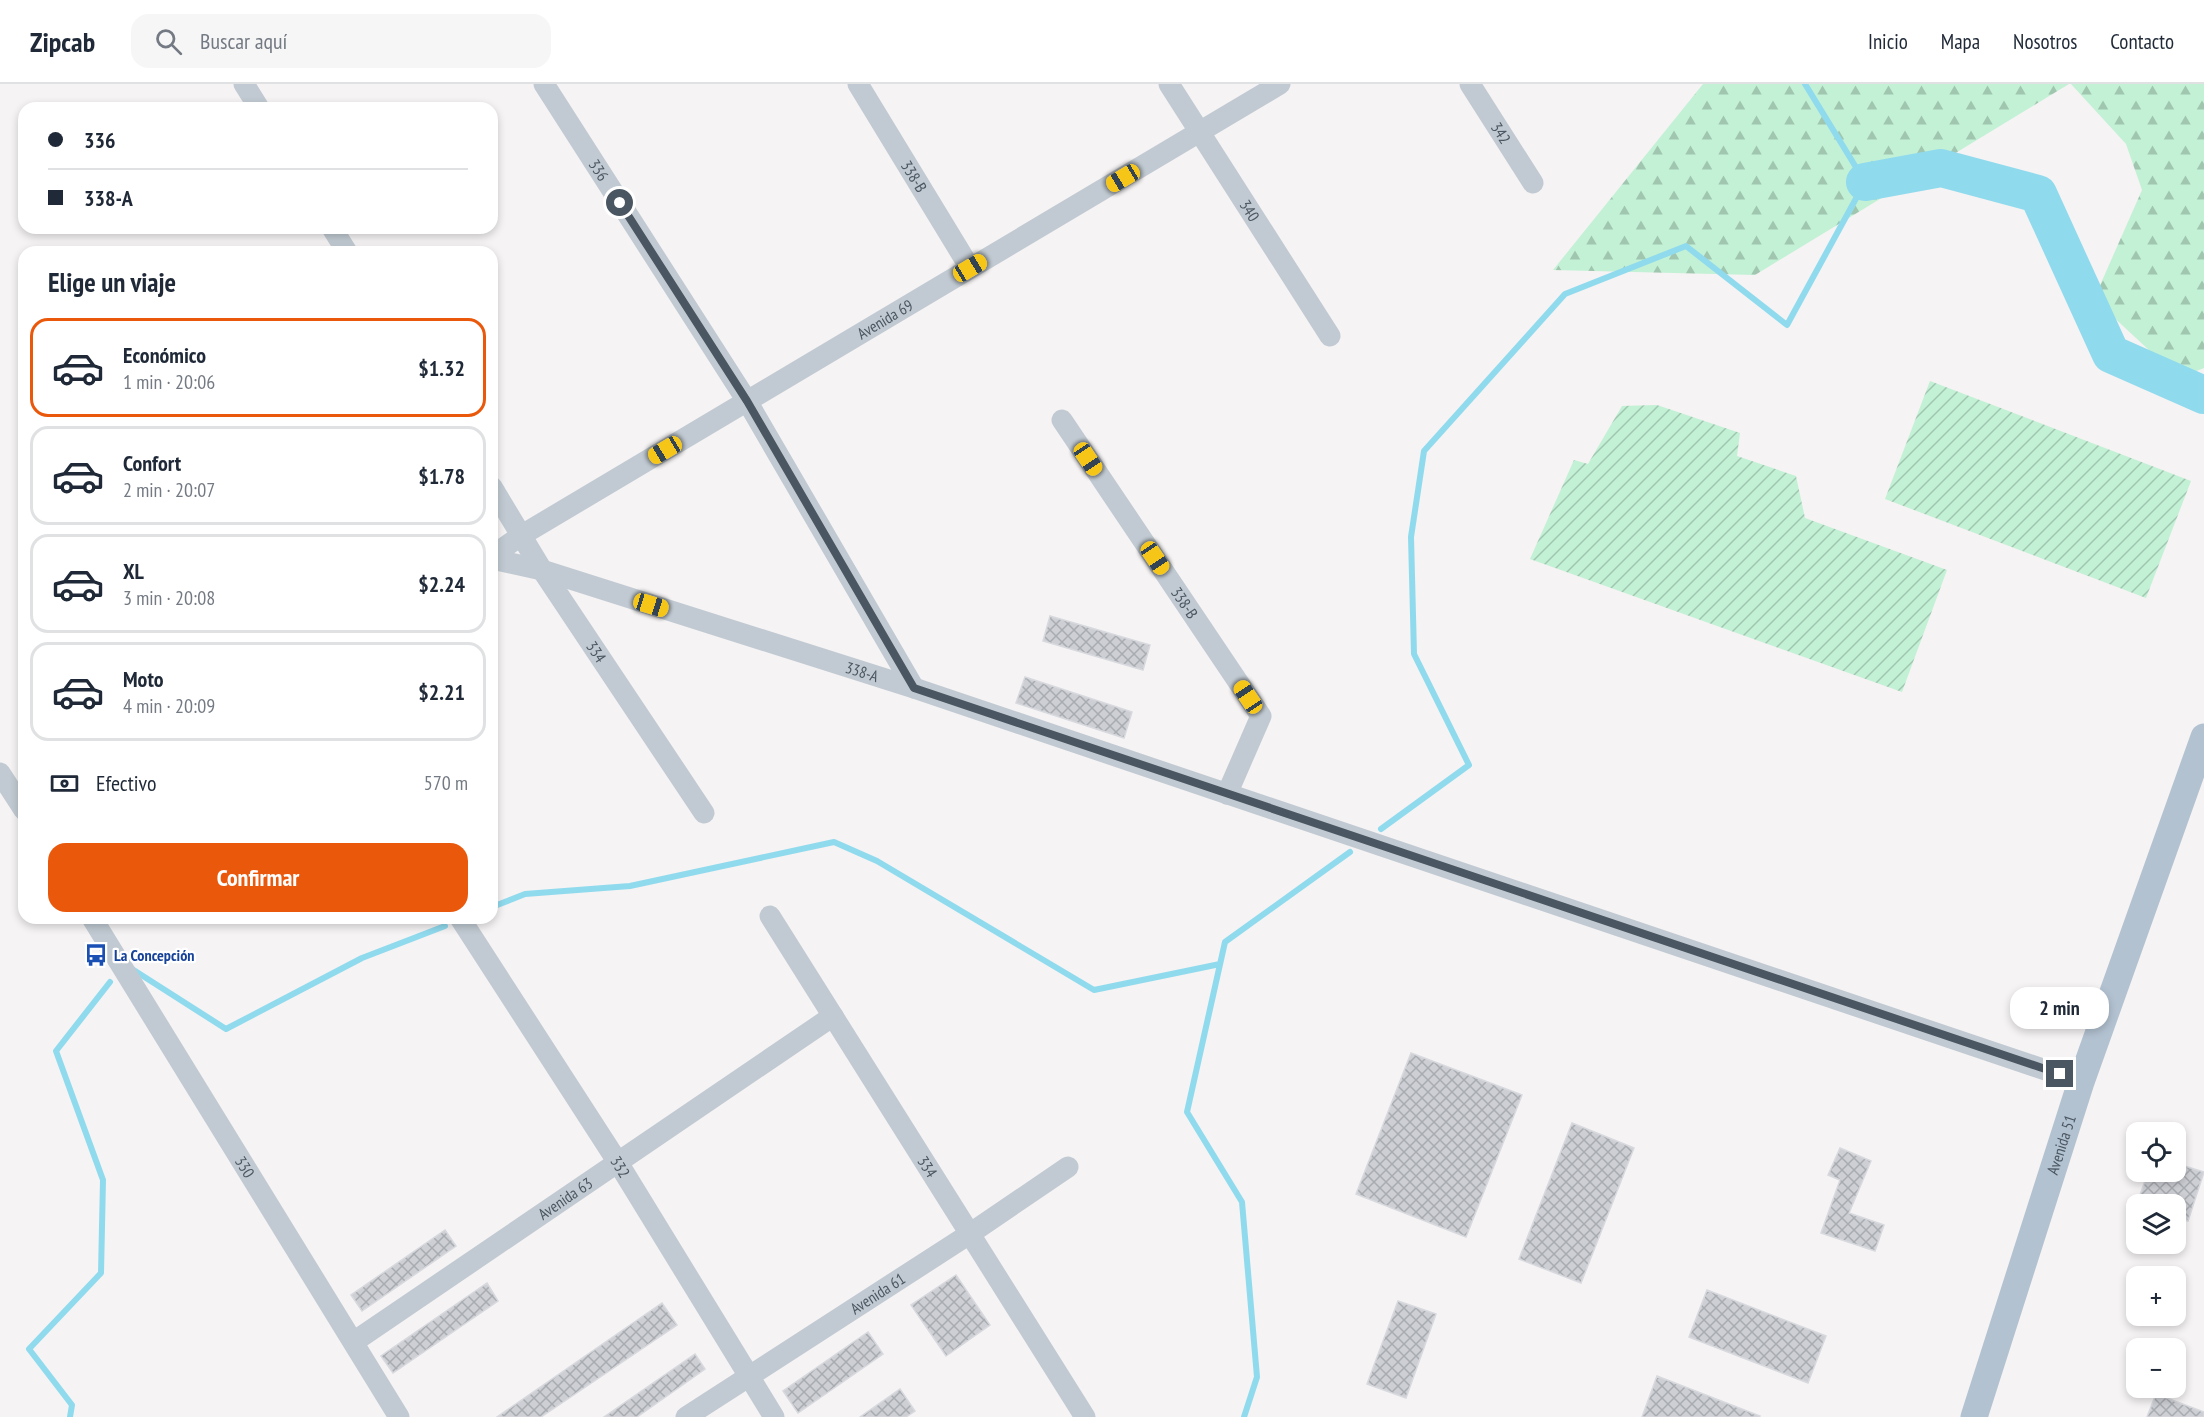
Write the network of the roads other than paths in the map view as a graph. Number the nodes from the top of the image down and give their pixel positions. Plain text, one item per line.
1 (244, 84) edge
2 (544, 84) edge
3 (858, 84) edge
4 (1169, 84) edge
5 (1280, 84) edge
6 (1470, 84) edge
7 (255, 102) edge
8 (1199, 132) junction
9 (1533, 183) dead end
10 (970, 268) junction
11 (1330, 336) dead end
12 (747, 401) junction
13 (1062, 420) dead end
14 (498, 497) edge
15 (522, 535) junction
16 (498, 553) edge
17 (498, 559) edge
18 (542, 570) junction
19 (914, 688) junction
20 (2204, 737) edge
21 (0, 773) edge
22 (1227, 794) junction
23 (18, 801) edge
24 (704, 813) dead end
25 (770, 916) dead end
26 (96, 924) edge
27 (464, 924) edge
28 (833, 1016) junction
29 (2081, 1082) junction
30 (617, 1161) junction
31 (1068, 1167) dead end
32 (971, 1233) junction
33 (355, 1341) junction
34 (750, 1377) junction
35 (399, 1417) edge
36 (686, 1417) edge
37 (774, 1417) edge
38 (1085, 1417) edge
39 (1974, 1417) edge

1 - 7 street
2 - 12 street, 336
3 - 10 street, 338-B
4 - 8 street, 340
5 - 8 street, Avenida 69
6 - 9 street, 342
8 - 10 street, Avenida 69
8 - 11 street, 340
10 - 12 street, Avenida 69
12 - 15 street, Avenida 69
12 - 19 street, 336
13 - 22 street, 338-B
14 - 15 street, 334
15 - 16 street, Avenida 69
15 - 18 street, 334
17 - 18 street, 338-A
18 - 19 street, 338-A
18 - 24 street, 334
19 - 22 street, 338-A
20 - 29 main road, Avenida 51
21 - 23 street
22 - 29 street, 338-A
25 - 28 street, 334
26 - 33 street, 330
27 - 30 street, 332
28 - 30 street, Avenida 63
28 - 32 street, 334
29 - 39 main road, Avenida 51
30 - 33 street, Avenida 63
30 - 34 street, 332
31 - 32 street, Avenida 61
32 - 34 street, Avenida 61
32 - 38 street, 334
33 - 35 street, 330
34 - 36 street, Avenida 61
34 - 37 street, 332

